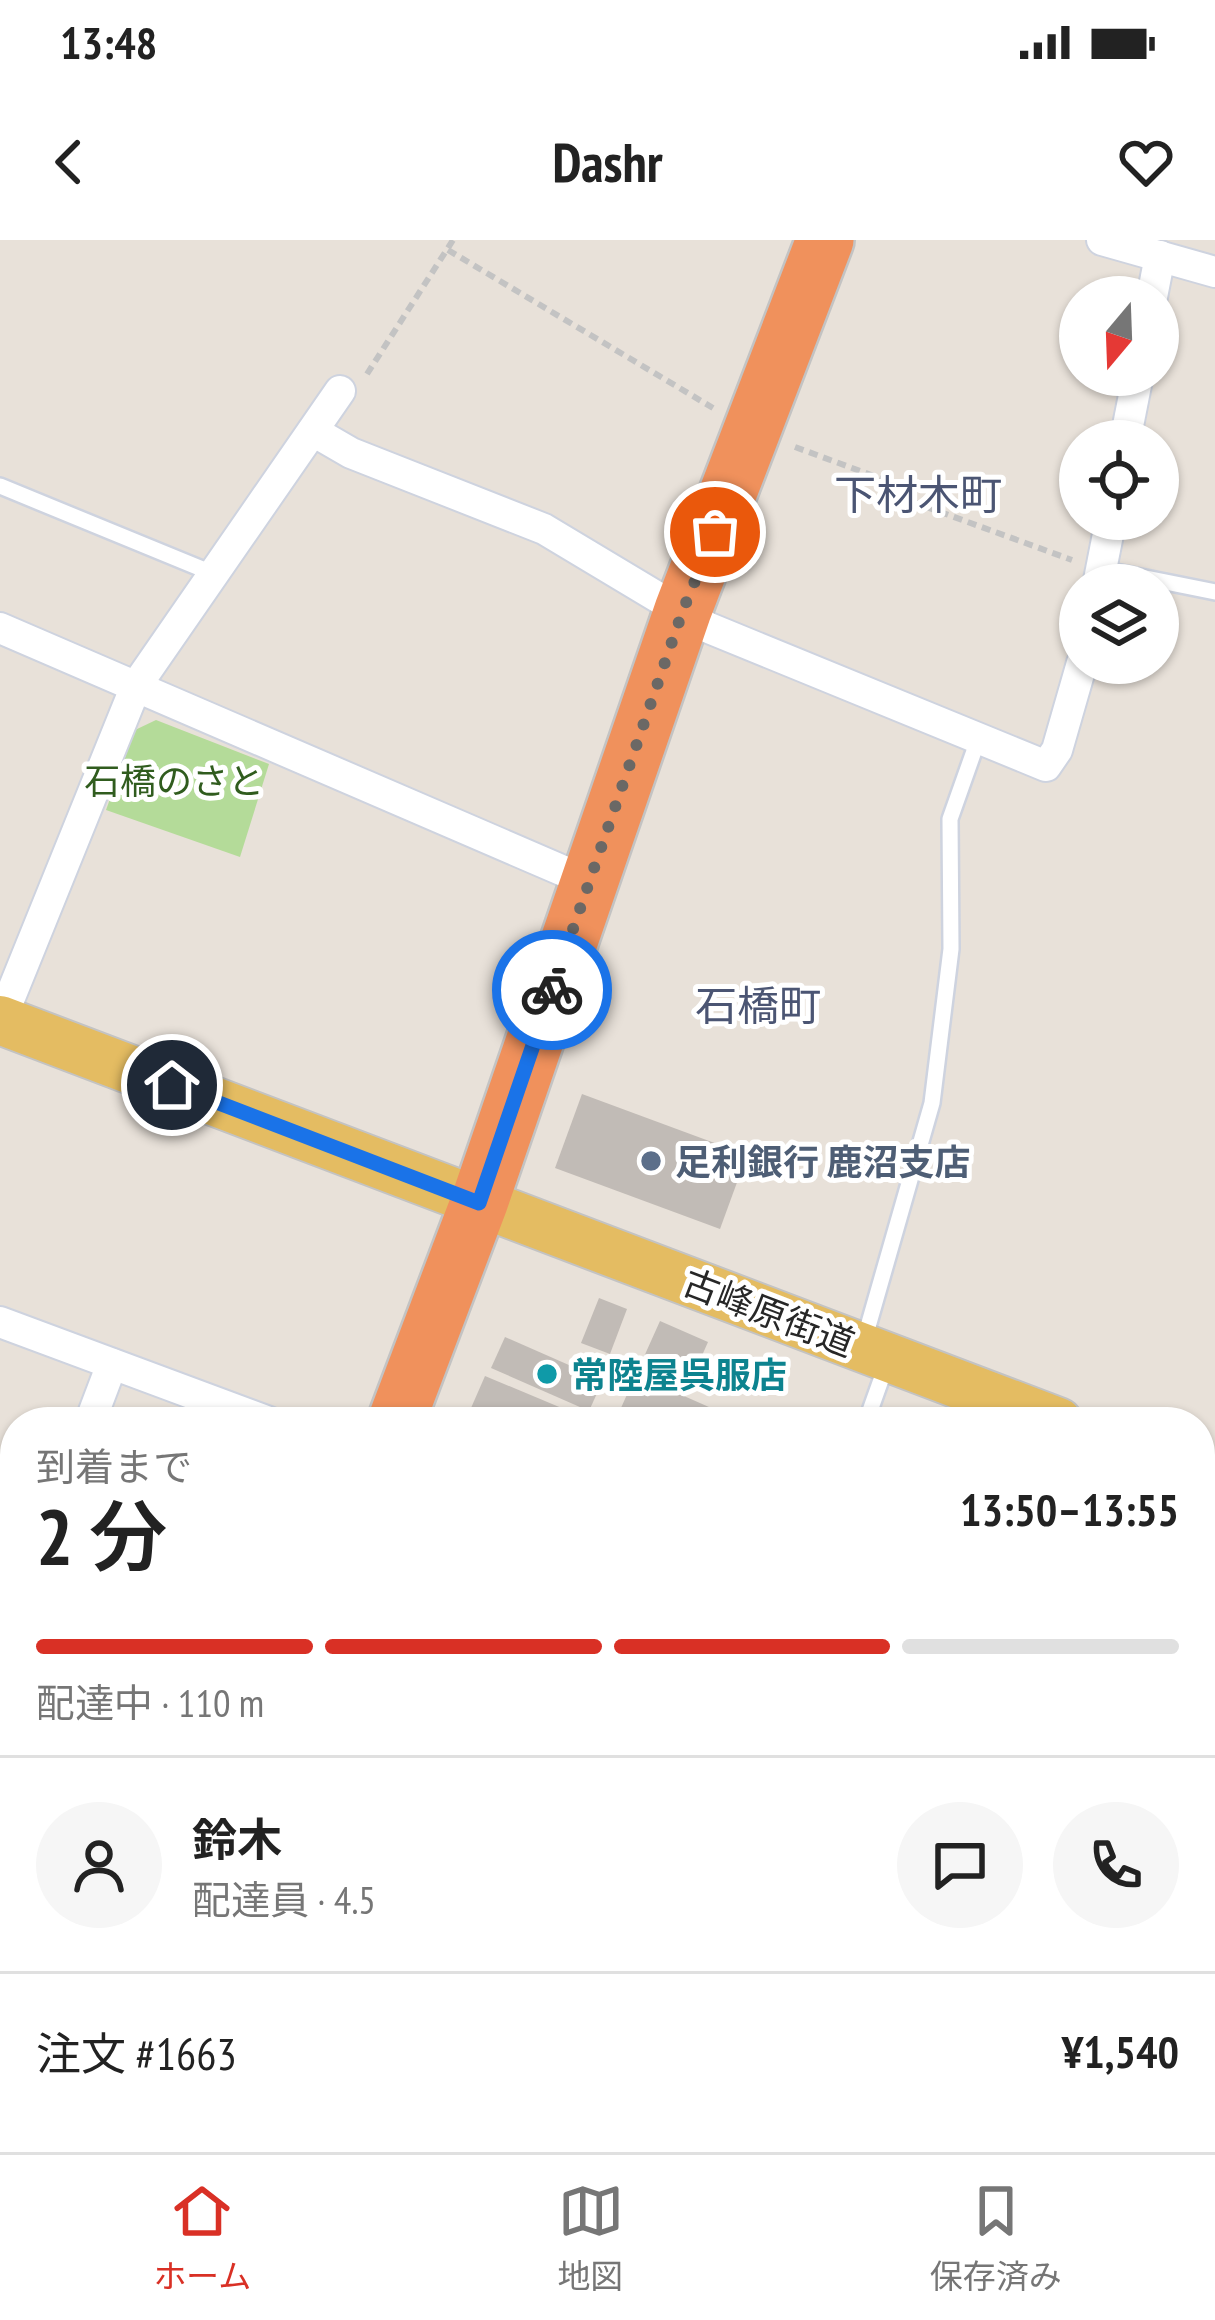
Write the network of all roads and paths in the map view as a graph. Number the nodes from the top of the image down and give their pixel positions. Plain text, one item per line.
1 (453, 240) edge
2 (825, 240) edge
3 (1102, 240) edge
4 (1166, 248) edge
5 (1215, 272) edge
6 (340, 391) joint
7 (313, 431) junction
8 (0, 486) edge
9 (212, 573) junction
10 (1179, 587) edge
11 (1215, 592) edge
12 (683, 610) junction
13 (0, 628) edge
14 (1076, 684) edge
15 (136, 686) junction
16 (979, 737) junction
17 (589, 882) junction
18 (0, 1020) edge
19 (479, 1203) junction
20 (0, 1322) edge
21 (876, 1352) junction
22 (112, 1364) junction
23 (96, 1407) edge
24 (228, 1407) edge
25 (402, 1407) edge
26 (868, 1407) edge
27 (1019, 1407) edge

1 - 6 path
2 - 12 highway
3 - 4 street
4 - 5 street
6 - 7 street
7 - 9 street
7 - 12 street
8 - 9 lane
9 - 15 street
10 - 11 lane
12 - 16 street
12 - 17 highway
13 - 15 street
14 - 16 street
15 - 17 street
15 - 18 street
16 - 21 lane
17 - 19 highway
18 - 19 main road, 古峰原街道
19 - 21 main road, 古峰原街道
19 - 25 highway
20 - 22 street
21 - 26 lane
21 - 27 main road, 古峰原街道
22 - 23 street
22 - 24 street

